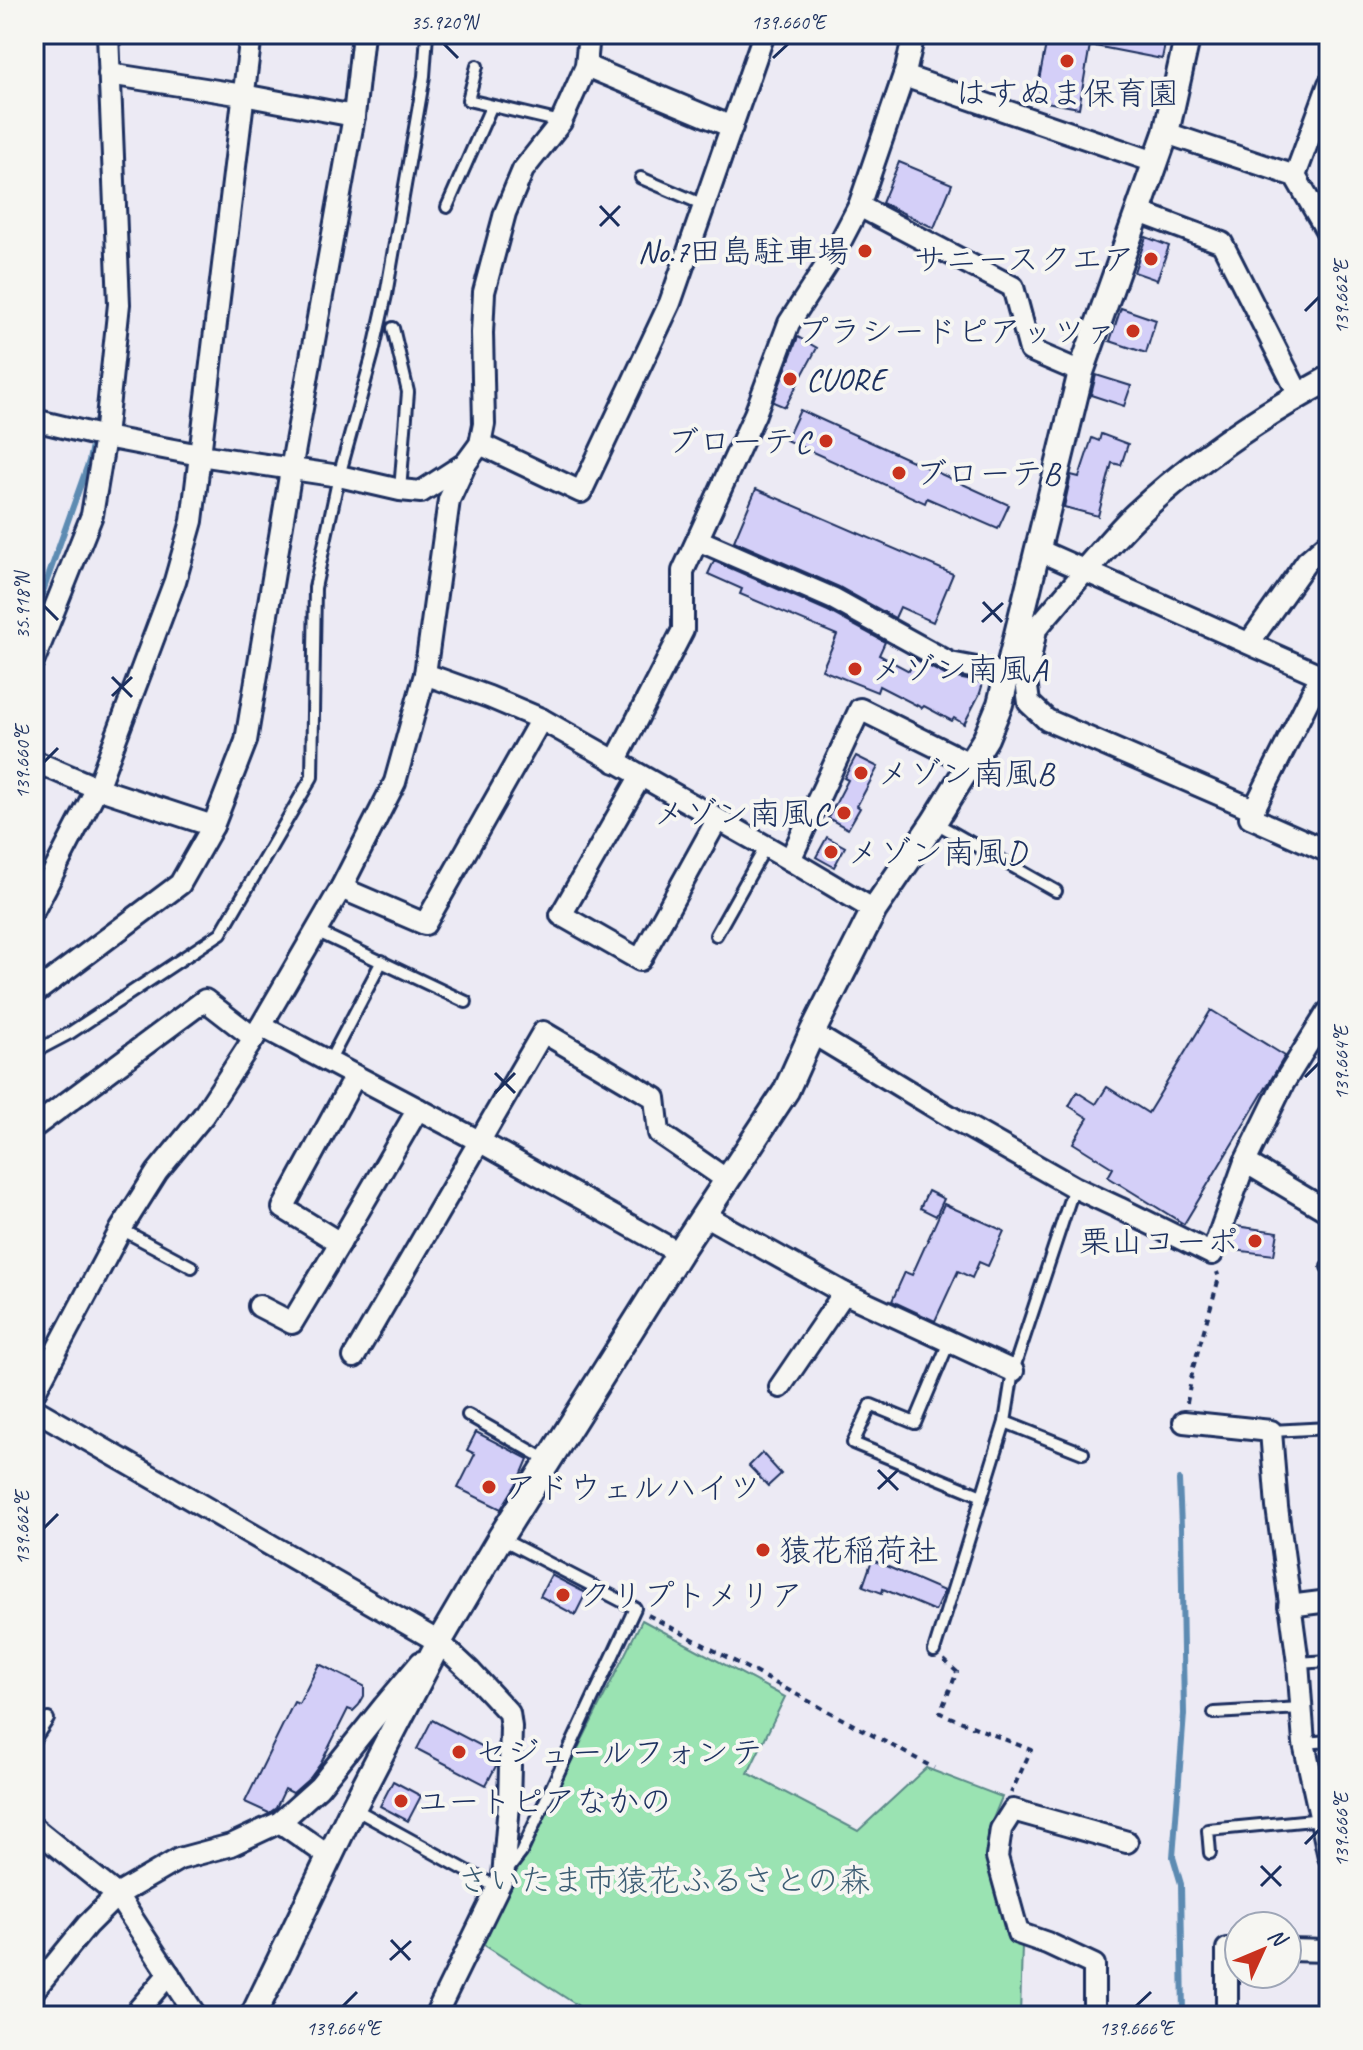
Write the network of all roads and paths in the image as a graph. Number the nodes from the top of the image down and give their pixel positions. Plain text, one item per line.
1 (108, 34) edge
2 (251, 34) edge
3 (363, 34) edge
4 (427, 34) edge
5 (589, 34) edge
6 (764, 34) edge
7 (914, 34) edge
8 (1188, 34) edge
9 (477, 66) dead end
10 (586, 66) junction
11 (109, 74) junction
12 (904, 76) junction
13 (1329, 84) edge
14 (243, 95) junction
15 (491, 107) junction
16 (354, 116) junction
17 (561, 122) junction
18 (732, 127) junction
19 (1166, 133) junction
20 (1155, 162) junction
21 (1295, 176) junction
22 (641, 178) dead end
23 (704, 205) junction
24 (859, 206) junction
25 (447, 207) dead end
26 (1139, 212) junction
27 (1324, 214) edge
28 (1329, 235) edge
29 (393, 328) dead end
30 (1081, 372) junction
31 (1329, 379) edge
32 (1299, 395) junction
33 (34, 420) edge
34 (105, 437) junction
35 (480, 444) junction
36 (200, 455) junction
37 (466, 463) junction
38 (291, 470) junction
39 (339, 476) junction
40 (400, 490) junction
41 (698, 540) junction
42 (1329, 542) edge
43 (1038, 550) junction
44 (1086, 570) junction
45 (1249, 643) junction
46 (34, 660) edge
47 (425, 674) junction
48 (1008, 674) junction
49 (1325, 677) edge
50 (541, 719) junction
51 (34, 761) edge
52 (615, 762) junction
53 (969, 763) junction
54 (640, 777) junction
55 (97, 788) junction
56 (1253, 809) junction
57 (717, 820) junction
58 (934, 822) junction
59 (213, 826) junction
60 (766, 846) junction
61 (1329, 852) edge
62 (790, 860) junction
63 (341, 888) junction
64 (1056, 891) dead end
65 (34, 910) edge
66 (874, 910) junction
67 (316, 931) junction
68 (716, 935) dead end
69 (382, 961) junction
70 (34, 991) edge
71 (466, 1002) dead end
72 (1328, 1014) edge
73 (258, 1032) junction
74 (812, 1033) junction
75 (34, 1052) edge
76 (329, 1062) junction
77 (355, 1076) junction
78 (418, 1109) junction
79 (34, 1127) edge
80 (479, 1141) junction
81 (1245, 1162) junction
82 (727, 1180) junction
83 (1074, 1187) junction
84 (1329, 1212) edge
85 (704, 1215) junction
86 (121, 1229) junction
87 (340, 1243) junction
88 (679, 1253) junction
89 (1212, 1254) junction
90 (192, 1267) dead end
91 (844, 1293) junction
92 (259, 1306) dead end
93 (949, 1342) junction
94 (354, 1357) dead end
95 (1013, 1371) junction
96 (780, 1387) dead end
97 (34, 1393) edge
98 (34, 1409) edge
99 (468, 1415) dead end
100 (1005, 1422) junction
101 (1184, 1422) joint
102 (1329, 1428) edge
103 (1271, 1431) junction
104 (1083, 1453) dead end
105 (549, 1461) junction
106 (982, 1496) junction
107 (500, 1538) junction
108 (1329, 1601) edge
109 (1289, 1606) junction
110 (635, 1608) junction
111 (439, 1642) junction
112 (934, 1651) joint
113 (1329, 1661) edge
114 (1298, 1663) junction
115 (1301, 1708) junction
116 (1214, 1713) dead end
117 (48, 1719) dead end
118 (34, 1740) edge
119 (1329, 1741) edge
120 (1304, 1743) junction
121 (934, 1768) dead end
122 (1006, 1805) dead end
123 (353, 1808) junction
124 (1324, 1819) edge
125 (280, 1822) junction
126 (34, 1828) edge
127 (1127, 1842) dead end
128 (1210, 1853) dead end
129 (330, 1857) junction
130 (1329, 1857) edge
131 (500, 1883) junction
132 (117, 1895) junction
133 (1303, 1950) edge
134 (1329, 1951) edge
135 (169, 1974) junction
136 (34, 1990) edge
137 (1227, 1990) edge
138 (133, 2016) edge
139 (196, 2016) edge
140 (253, 2016) edge
141 (435, 2016) edge
142 (1094, 2016) edge
143 (1227, 2016) edge

1 - 11 street
2 - 14 street
3 - 16 street
4 - 39 lane
5 - 10 street
6 - 18 street
7 - 12 street
8 - 19 street
9 - 15 lane
10 - 17 street
10 - 18 street
11 - 14 street
11 - 34 street
12 - 20 street
12 - 24 street
13 - 21 street
14 - 16 street
14 - 36 street
15 - 17 lane
15 - 25 lane
16 - 38 street
17 - 35 street
18 - 23 street
19 - 20 street
19 - 21 street
20 - 26 street
21 - 27 street
22 - 23 lane
23 - 35 street
24 - 30 street
24 - 41 street
26 - 30 street
26 - 32 street
27 - 28 street
29 - 40 lane
30 - 43 street
31 - 32 street
32 - 44 street
33 - 34 street
34 - 36 street
34 - 46 street
35 - 37 street
36 - 38 street
36 - 55 street
37 - 40 street
37 - 47 street
38 - 39 street
38 - 59 street
39 - 40 street
39 - 75 lane
41 - 48 street
41 - 52 street
42 - 45 street
43 - 44 street
43 - 48 street
44 - 45 street
44 - 56 street
45 - 49 street
47 - 50 street
47 - 63 street
48 - 53 street
49 - 56 street
50 - 52 street
50 - 63 street
51 - 55 street
52 - 54 street
53 - 58 street
53 - 62 street
54 - 57 street
54 - 57 street
55 - 59 street
55 - 65 street
56 - 61 street
57 - 60 street
58 - 64 lane
58 - 66 street
59 - 70 street
60 - 62 street
60 - 68 lane
62 - 66 street
63 - 67 street
66 - 74 street
67 - 69 lane
67 - 73 street
69 - 71 lane
69 - 76 lane
72 - 81 street
73 - 76 street
73 - 79 street
73 - 86 street
74 - 82 street
74 - 83 street
76 - 77 street
77 - 78 street
77 - 87 street
78 - 80 street
78 - 87 street
80 - 82 street
80 - 88 street
80 - 94 street
81 - 84 street
81 - 89 street
82 - 85 street
83 - 89 street
83 - 95 lane
85 - 88 street
85 - 91 street
86 - 90 lane
86 - 97 street
87 - 92 street
88 - 105 street
89 - 101 path
91 - 93 street
91 - 96 street
93 - 95 street
93 - 106 lane
95 - 100 lane
98 - 111 street
99 - 105 lane
100 - 104 lane
100 - 106 lane
101 - 103 street
102 - 103 lane
103 - 109 street
105 - 107 street
106 - 112 lane
107 - 110 lane
107 - 111 street
108 - 109 street
109 - 114 street
110 - 121 path
110 - 131 lane
111 - 123 street
111 - 125 street
111 - 131 street
112 - 122 path
113 - 114 lane
114 - 115 street
115 - 116 lane
115 - 120 street
117 - 118 lane
119 - 120 lane
120 - 124 street
123 - 129 street
123 - 131 lane
124 - 128 lane
124 - 130 street
125 - 129 street
125 - 132 street
126 - 132 street
127 - 142 street
129 - 140 street
131 - 141 street
132 - 135 street
132 - 136 street
133 - 134 street
135 - 138 street
135 - 139 street
137 - 143 street

